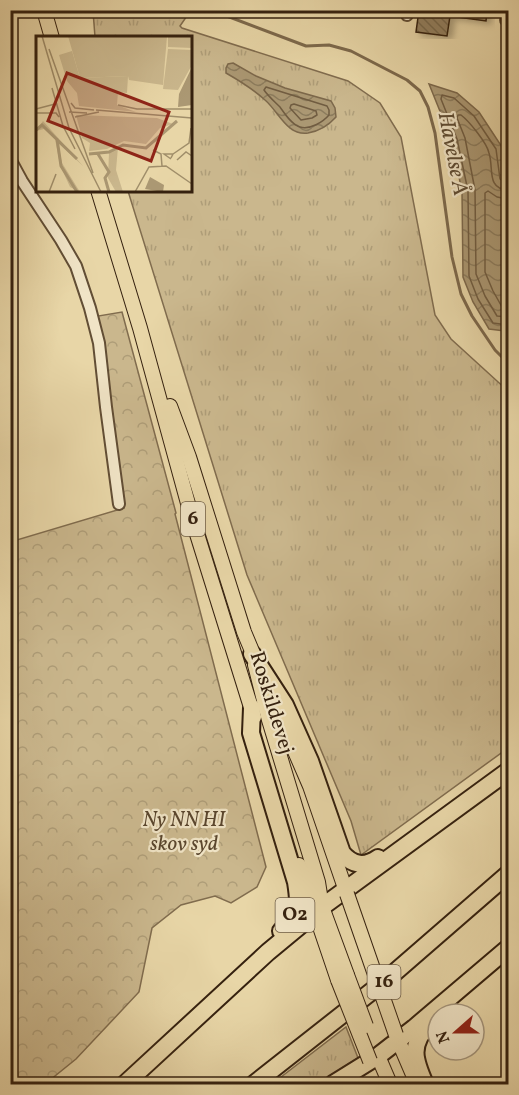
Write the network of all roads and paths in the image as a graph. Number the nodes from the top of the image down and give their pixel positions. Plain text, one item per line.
1 (44, 10) edge
2 (50, 36) edge
3 (10, 159) edge
4 (99, 192) edge
5 (140, 328) junction
6 (119, 504) dead end
7 (252, 654) junction
8 (252, 708) junction
9 (508, 771) edge
10 (492, 783) junction
11 (508, 874) edge
12 (346, 892) junction
13 (318, 910) junction
14 (508, 949) edge
15 (452, 1002) edge
16 (426, 1027) edge
17 (397, 1038) junction
18 (374, 1058) junction
19 (144, 1067) junction
20 (125, 1084) edge
21 (254, 1084) edge
22 (333, 1084) edge
23 (380, 1084) edge
24 (390, 1084) edge
25 (417, 1084) edge
26 (425, 1084) edge

1 - 2 main road
3 - 6 street
4 - 5 main road, Roskildevej / 6
5 - 7 main road, Roskildevej / 6
5 - 8 main road, Roskildevej / 6
7 - 10 highway
7 - 12 main road, Roskildevej / 6
7 - 13 main road, Roskildevej / 6
8 - 13 main road, Roskildevej / 6
8 - 19 highway, O2
9 - 10 highway
10 - 12 highway
11 - 21 highway, 16
12 - 13 highway
12 - 17 main road, Roskildevej / 6, bridge
13 - 18 main road, Roskildevej / 6, bridge
13 - 19 highway, O2
14 - 15 highway
14 - 17 highway
16 - 26 highway
17 - 18 highway
17 - 25 main road, Roskildevej / 6
18 - 22 highway
18 - 23 main road, Roskildevej / 6
18 - 24 main road, Roskildevej / 6
19 - 20 highway, O2

